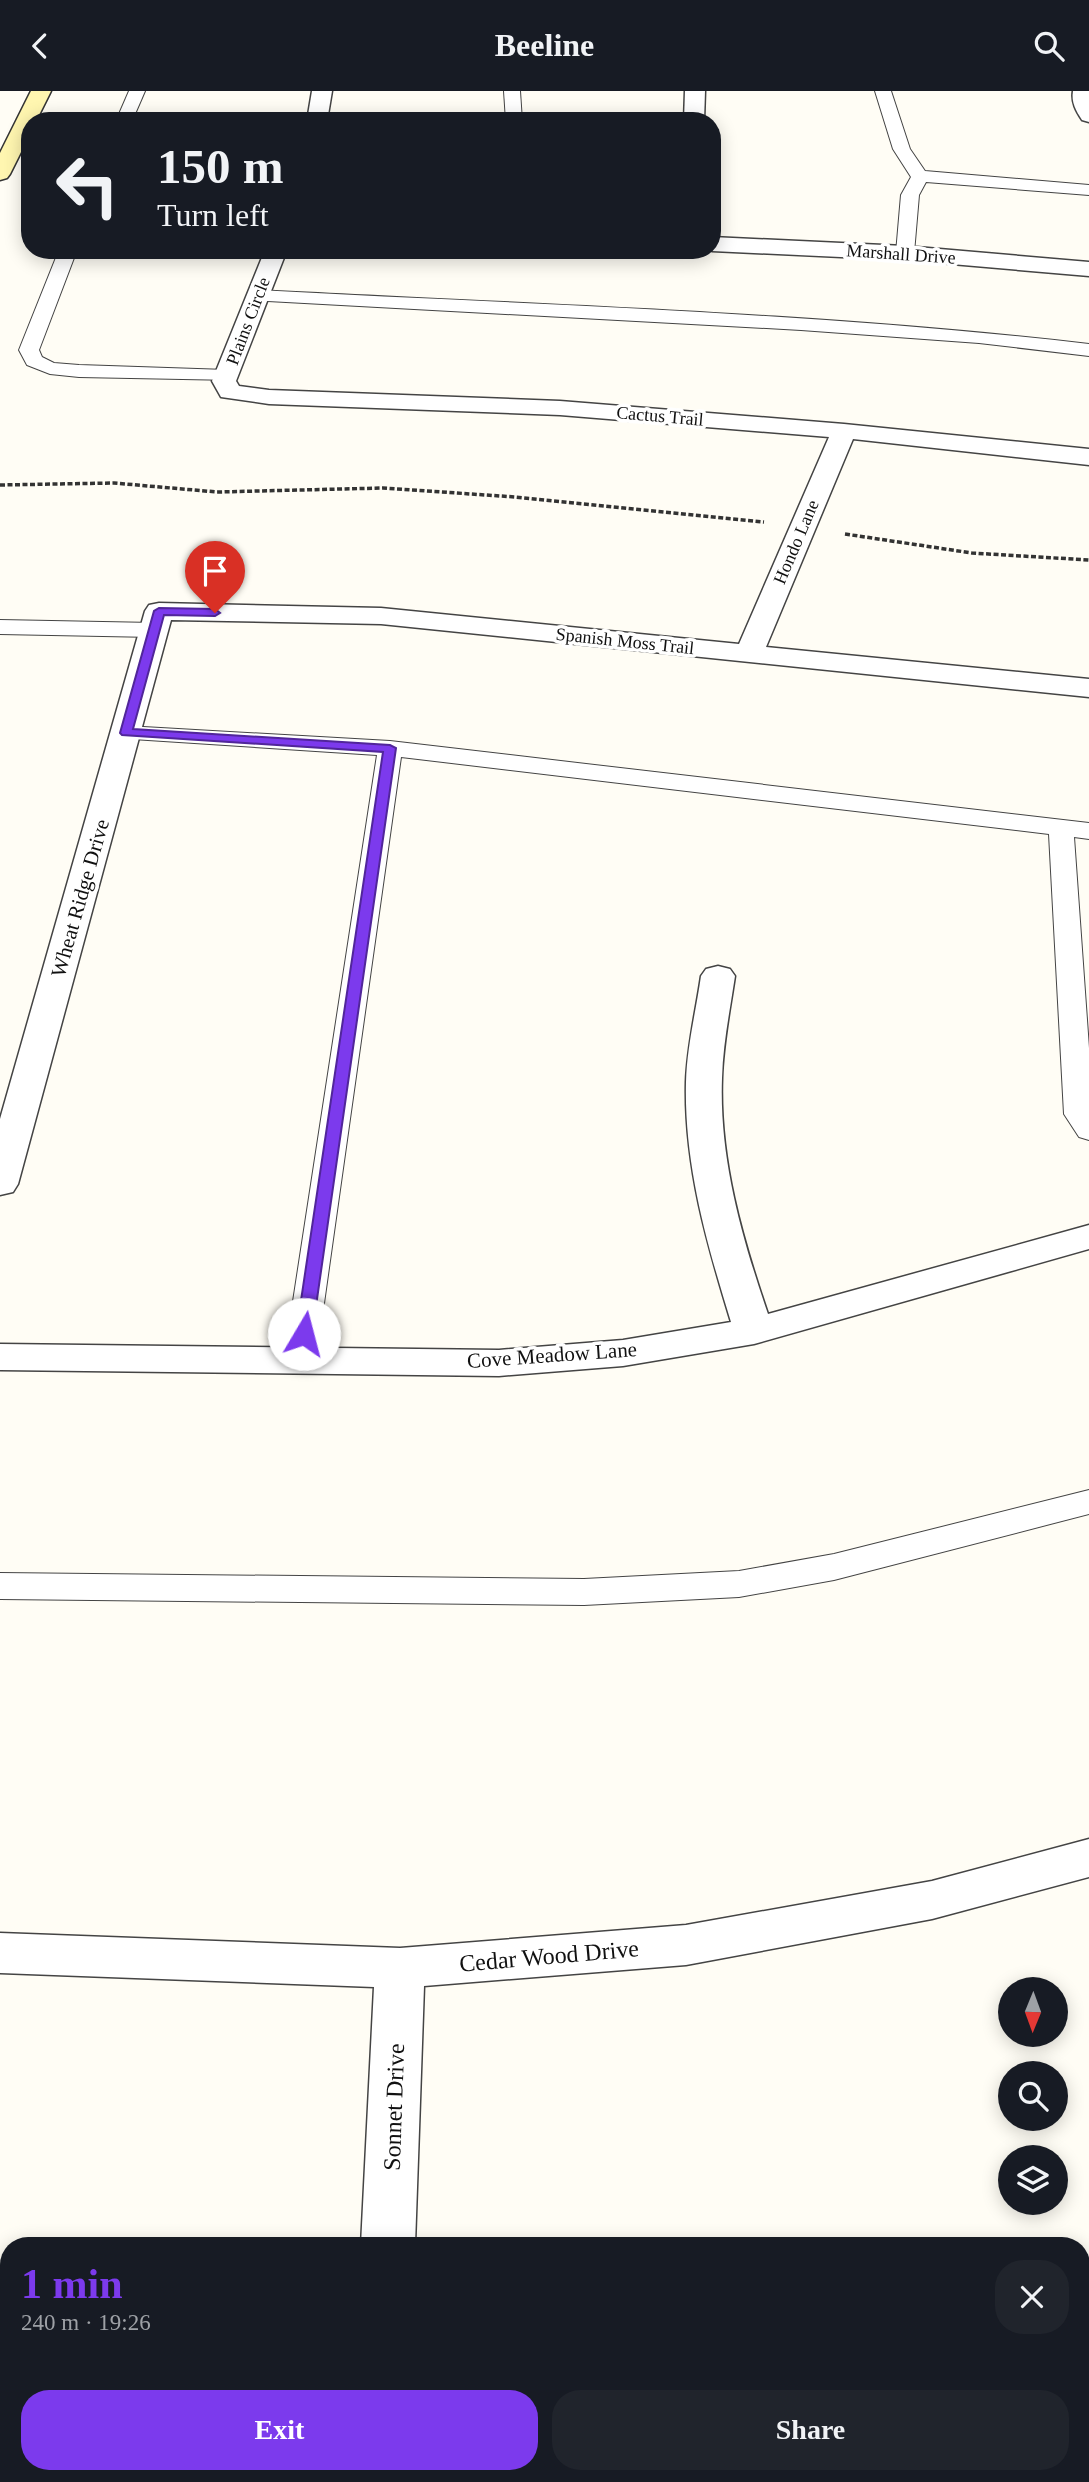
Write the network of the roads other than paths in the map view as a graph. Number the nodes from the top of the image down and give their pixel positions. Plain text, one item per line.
1 (41, 91) edge
2 (137, 91) edge
3 (322, 91) edge
4 (512, 91) edge
5 (695, 91) edge
6 (883, 91) edge
7 (1083, 91) edge
8 (31, 112) edge
9 (128, 112) edge
10 (318, 112) edge
11 (513, 112) edge
12 (694, 112) edge
13 (1089, 116) edge
14 (21, 131) edge
15 (0, 174) edge
16 (920, 176) junction
17 (1089, 190) edge
18 (721, 244) edge
19 (905, 253) junction
20 (64, 259) edge
21 (272, 259) edge
22 (1089, 269) edge
23 (258, 296) junction
24 (1089, 349) edge
25 (228, 384) junction
26 (844, 431) junction
27 (1089, 457) edge
28 (157, 621) junction
29 (0, 627) edge
30 (749, 654) junction
31 (1089, 688) edge
32 (126, 733) junction
33 (390, 748) junction
34 (1061, 828) junction
35 (1089, 831) edge
36 (718, 976) dead end
37 (1089, 1132) edge
38 (0, 1184) edge
39 (1089, 1237) edge
40 (754, 1331) junction
41 (0, 1357) edge
42 (300, 1360) junction
43 (1089, 1502) edge
44 (0, 1586) edge
45 (1089, 1858) edge
46 (0, 1953) edge
47 (400, 1968) junction
48 (388, 2237) edge

1 - 8 main road
2 - 9 lane
3 - 10 street
4 - 11 lane
5 - 12 street
6 - 16 lane
7 - 13 street
14 - 15 main road
16 - 17 lane
16 - 19 lane
18 - 19 street, Marshall Drive
19 - 22 street, Marshall Drive
20 - 25 lane
21 - 23 street, Plains Circle
23 - 24 lane
23 - 25 street, Plains Circle
25 - 26 street, Cactus Trail
26 - 27 street, Cactus Trail
26 - 30 street, Hondo Lane
28 - 29 lane
28 - 30 street, Spanish Moss Trail
28 - 32 street, Wheat Ridge Drive
30 - 31 street, Spanish Moss Trail
32 - 33 lane
32 - 38 street, Wheat Ridge Drive
33 - 34 lane
33 - 42 lane
34 - 35 lane
34 - 37 lane
36 - 40 street
39 - 40 street, Cove Meadow Lane
40 - 42 street, Cove Meadow Lane
41 - 42 street, Cove Meadow Lane
43 - 44 lane
45 - 47 street, Cedar Wood Drive
46 - 47 street, Cedar Wood Drive
47 - 48 street, Sonnet Drive

